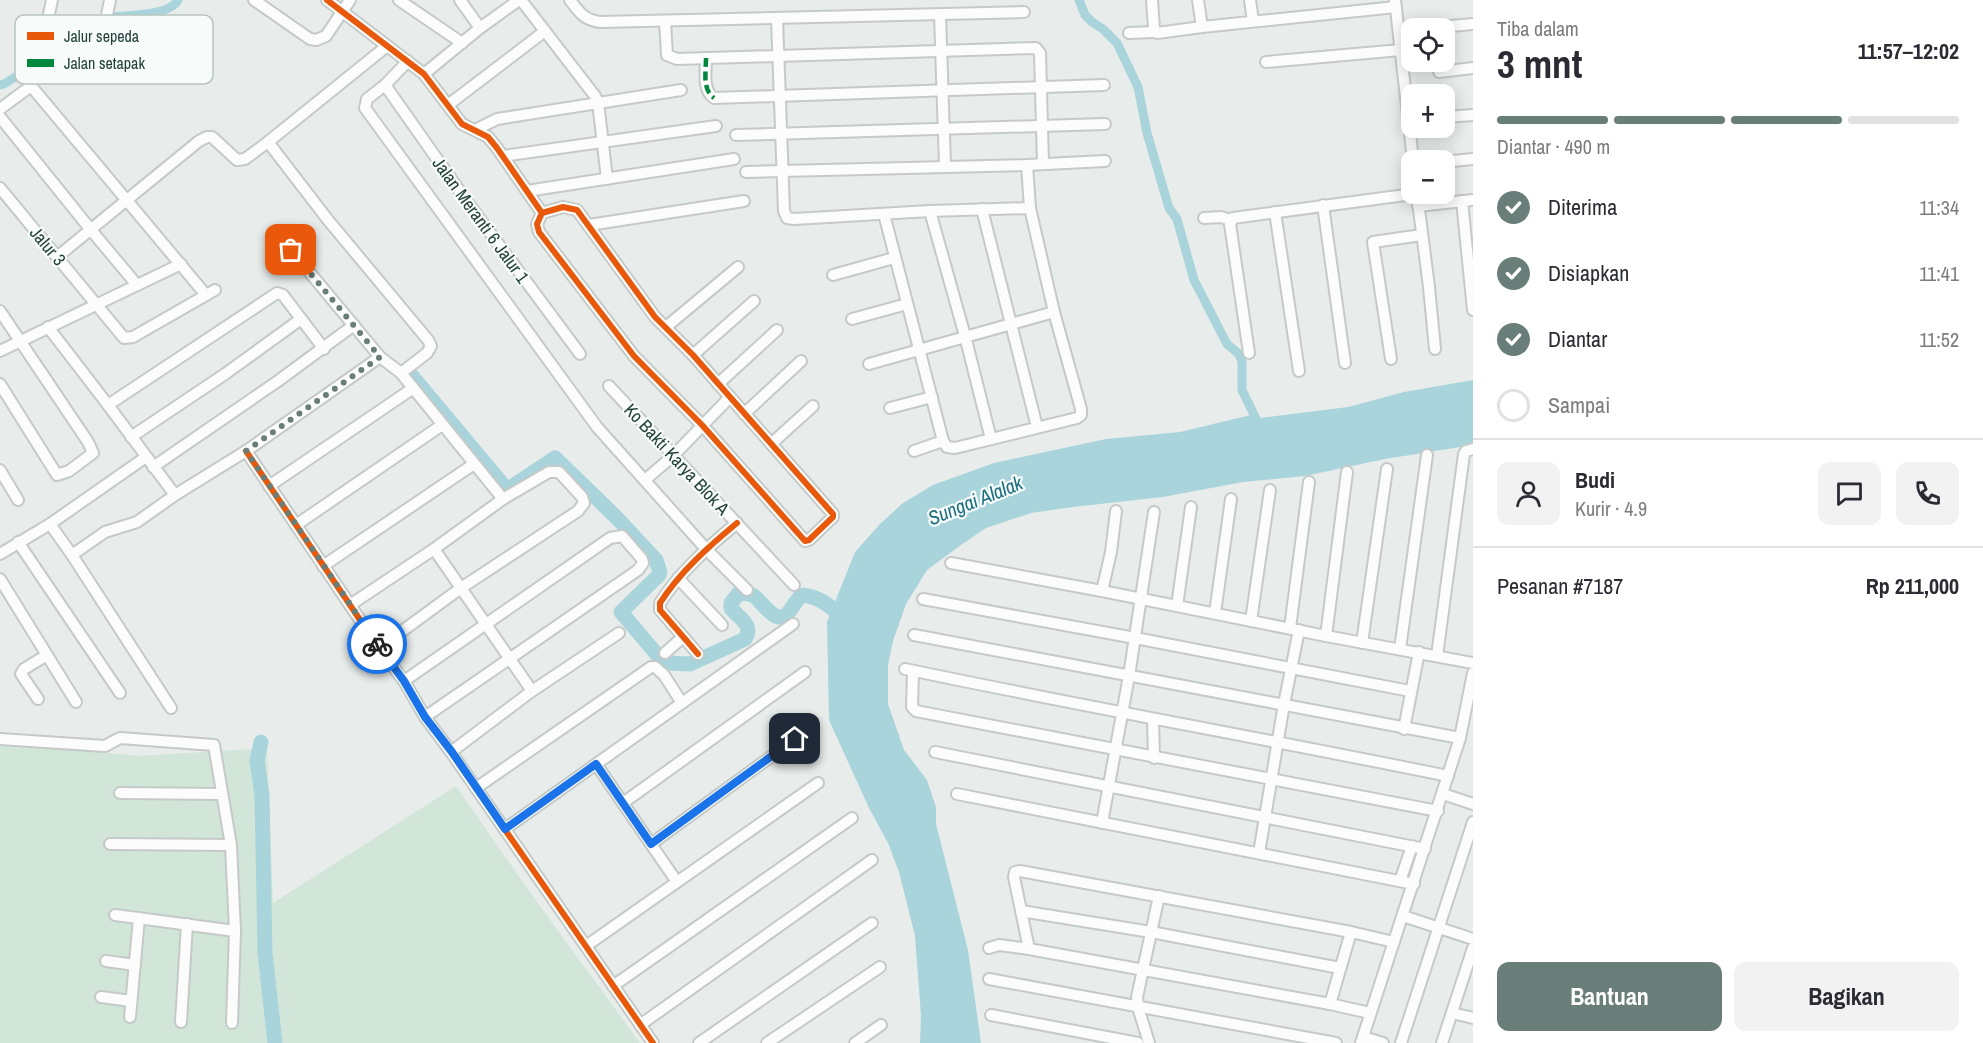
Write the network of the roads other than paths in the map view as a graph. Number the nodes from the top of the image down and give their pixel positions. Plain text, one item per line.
1 (52, 0) edge
2 (110, 0) edge
3 (254, 0) edge
4 (327, 0) edge
5 (350, 0) edge
6 (399, 0) edge
7 (421, 0) edge
8 (460, 0) edge
9 (520, 0) edge
10 (570, 0) edge
11 (1152, 0) edge
12 (1198, 0) edge
13 (1251, 0) edge
14 (1396, 4) edge
15 (1349, 6) edge
16 (342, 10) junction
17 (414, 10) junction
18 (1024, 12) dead end
19 (49, 15) edge
20 (107, 15) dead end
21 (940, 15) junction
22 (777, 19) junction
23 (665, 21) junction
24 (1253, 21) junction
25 (1473, 24) edge
26 (1455, 26) edge
27 (1202, 27) junction
28 (480, 28) junction
29 (545, 31) junction
30 (1473, 31) edge
31 (1155, 32) junction
32 (1129, 33) dead end
33 (462, 44) junction
34 (387, 46) junction
35 (1401, 50) joint
36 (942, 52) junction
37 (778, 56) junction
38 (706, 58) junction
39 (408, 61) junction
40 (1266, 62) dead end
41 (1473, 68) edge
42 (1455, 70) edge
43 (1403, 72) edge
44 (424, 74) junction
45 (31, 84) edge
46 (35, 84) edge
47 (384, 85) junction
48 (1104, 85) dead end
49 (1042, 87) junction
50 (681, 90) dead end
51 (942, 90) junction
52 (780, 96) junction
53 (598, 102) junction
54 (448, 105) junction
55 (0, 109) edge
56 (1473, 115) edge
57 (1455, 116) edge
58 (0, 117) edge
59 (1105, 124) dead end
60 (716, 126) dead end
61 (1043, 126) junction
62 (943, 128) junction
63 (475, 130) junction
64 (782, 133) junction
65 (736, 135) dead end
66 (603, 141) junction
67 (268, 142) junction
68 (1412, 150) edge
69 (503, 156) junction
70 (734, 159) dead end
71 (1473, 159) edge
72 (1455, 160) edge
73 (1106, 161) dead end
74 (1043, 164) junction
75 (1027, 165) junction
76 (945, 166) junction
77 (783, 171) junction
78 (746, 172) dead end
79 (607, 179) junction
80 (0, 188) edge
81 (527, 191) junction
82 (1401, 196) edge
83 (126, 199) junction
84 (744, 201) dead end
85 (1468, 201) edge
86 (1323, 205) junction
87 (1418, 206) joint
88 (1030, 208) junction
89 (982, 209) junction
90 (930, 211) junction
91 (1275, 212) junction
92 (542, 213) junction
93 (884, 214) junction
94 (1204, 218) dead end
95 (1231, 220) junction
96 (589, 225) junction
97 (91, 230) junction
98 (1422, 235) junction
99 (1470, 246) edge
100 (291, 250) dead end
101 (57, 257) junction
102 (894, 258) junction
103 (181, 264) junction
104 (738, 267) dead end
105 (832, 275) dead end
106 (137, 285) junction
107 (1472, 298) edge
108 (754, 301) dead end
109 (97, 303) junction
110 (907, 303) junction
111 (1473, 310) edge
112 (0, 311) edge
113 (1054, 312) junction
114 (301, 319) junction
115 (852, 319) dead end
116 (1010, 324) junction
117 (354, 325) junction
118 (48, 327) junction
119 (666, 327) junction
120 (777, 330) dead end
121 (965, 336) junction
122 (19, 341) junction
123 (324, 349) junction
124 (919, 349) junction
125 (1435, 349) dead end
126 (0, 351) edge
127 (1249, 353) dead end
128 (580, 354) dead end
129 (693, 355) junction
130 (380, 357) junction
131 (1391, 359) dead end
132 (801, 362) dead end
133 (1345, 363) dead end
134 (869, 364) dead end
135 (1299, 371) dead end
136 (401, 373) junction
137 (0, 384) edge
138 (718, 384) junction
139 (609, 386) dead end
140 (412, 389) junction
141 (730, 397) junction
142 (932, 397) junction
143 (108, 405) junction
144 (813, 406) dead end
145 (890, 408) dead end
146 (744, 414) junction
147 (442, 425) junction
148 (702, 425) junction
149 (1037, 427) junction
150 (131, 437) junction
151 (991, 439) junction
152 (943, 441) junction
153 (771, 444) junction
154 (1473, 449) edge
155 (246, 451) junction
156 (914, 451) dead end
157 (674, 455) junction
158 (1427, 455) dead end
159 (146, 457) junction
160 (474, 464) junction
161 (153, 467) junction
162 (1387, 469) dead end
163 (0, 470) edge
164 (1347, 472) dead end
165 (645, 480) junction
166 (1309, 482) dead end
167 (269, 486) junction
168 (1270, 490) dead end
169 (175, 495) junction
170 (503, 499) junction
171 (1232, 499) dead end
172 (18, 500) dead end
173 (1191, 507) dead end
174 (1116, 511) dead end
175 (1154, 512) dead end
176 (736, 523) junction
177 (50, 524) junction
178 (296, 525) junction
179 (18, 542) junction
180 (434, 549) junction
181 (706, 549) junction
182 (0, 554) edge
183 (72, 555) junction
184 (951, 563) dead end
185 (323, 566) junction
186 (678, 578) junction
187 (0, 579) edge
188 (794, 585) dead end
189 (462, 588) junction
190 (747, 590) dead end
191 (1102, 591) junction
192 (923, 599) dead end
193 (1141, 599) junction
194 (350, 605) junction
195 (1177, 606) junction
196 (1215, 613) junction
197 (1251, 621) junction
198 (486, 623) junction
199 (793, 624) dead end
200 (722, 625) dead end
201 (1294, 629) junction
202 (619, 633) dead end
203 (914, 635) dead end
204 (1326, 636) junction
205 (683, 637) junction
206 (1135, 638) junction
207 (1362, 643) junction
208 (379, 648) junction
209 (1400, 649) junction
210 (1419, 652) junction
211 (665, 653) dead end
212 (698, 654) dead end
213 (47, 655) junction
214 (1437, 656) junction
215 (511, 658) junction
216 (1473, 663) edge
217 (1291, 668) junction
218 (805, 672) dead end
219 (1473, 673) edge
220 (1129, 676) junction
221 (404, 681) junction
222 (532, 691) junction
223 (1410, 691) junction
224 (120, 693) dead end
225 (38, 699) dead end
226 (76, 702) dead end
227 (682, 703) junction
228 (1284, 704) junction
229 (171, 708) dead end
230 (1121, 713) junction
231 (425, 717) junction
232 (1153, 719) junction
233 (813, 726) dead end
234 (1404, 729) junction
235 (1460, 738) junction
236 (0, 739) edge
237 (1278, 741) junction
238 (1115, 750) junction
239 (452, 752) junction
240 (936, 752) dead end
241 (1154, 758) junction
242 (596, 764) junction
243 (1448, 776) junction
244 (1272, 779) junction
245 (818, 783) dead end
246 (1108, 787) junction
247 (476, 788) junction
248 (120, 793) dead end
249 (222, 794) junction
250 (957, 794) dead end
251 (1443, 794) junction
252 (623, 803) junction
253 (1473, 804) edge
254 (1438, 811) junction
255 (1264, 817) junction
256 (852, 818) dead end
257 (1473, 822) edge
258 (1102, 823) junction
259 (505, 829) junction
260 (110, 844) dead end
261 (651, 844) junction
262 (231, 845) junction
263 (1412, 846) junction
264 (1425, 849) junction
265 (1259, 853) junction
266 (872, 860) dead end
267 (1400, 881) junction
268 (677, 882) junction
269 (1413, 884) junction
270 (1159, 896) junction
271 (1021, 911) junction
272 (115, 915) dead end
273 (1403, 916) junction
274 (139, 918) junction
275 (872, 923) dead end
276 (187, 924) junction
277 (1440, 927) junction
278 (235, 931) junction
279 (1151, 932) junction
280 (1351, 932) junction
281 (1473, 939) edge
282 (1394, 942) junction
283 (586, 946) junction
284 (989, 948) dead end
285 (1473, 948) edge
286 (1029, 949) junction
287 (106, 961) dead end
288 (135, 965) junction
289 (880, 967) dead end
290 (1340, 968) junction
291 (1142, 970) junction
292 (1468, 977) edge
293 (989, 979) dead end
294 (613, 986) junction
295 (101, 997) dead end
296 (131, 1001) junction
297 (1330, 1004) junction
298 (1138, 1007) junction
299 (1370, 1013) junction
300 (1452, 1013) junction
301 (991, 1015) dead end
302 (130, 1017) dead end
303 (1473, 1017) edge
304 (182, 1022) dead end
305 (231, 1023) dead end
306 (640, 1024) junction
307 (881, 1025) dead end
308 (1362, 1040) edge
309 (653, 1043) edge
310 (699, 1043) edge
311 (767, 1043) edge
312 (855, 1043) edge
313 (1138, 1043) edge
314 (1149, 1043) edge
315 (1336, 1043) edge
316 (1383, 1043) edge
317 (1401, 1043) edge
318 (1442, 1043) edge

1 - 19 street
2 - 20 street
3 - 16 street
4 - 16 street
5 - 16 street
6 - 17 street
7 - 17 street
8 - 28 street
9 - 28 street
9 - 29 street
10 - 23 street
11 - 31 street
12 - 27 street
13 - 24 street
14 - 15 street
14 - 35 street
15 - 24 street
16 - 34 street
17 - 33 street
18 - 21 street
21 - 22 street
21 - 36 street
22 - 23 street
22 - 37 street
23 - 38 street
24 - 27 street
25 - 26 street
25 - 30 street
27 - 31 street
28 - 33 street
29 - 53 street
29 - 54 street
31 - 32 street
33 - 44 street
34 - 39 street
34 - 67 street
35 - 40 street
36 - 37 street
36 - 49 street
36 - 51 street
37 - 38 street
37 - 52 street
38 - 52 street
39 - 44 street
39 - 47 street
41 - 42 street
43 - 68 street
44 - 54 street
45 - 55 street
46 - 83 street
47 - 128 street, Jalan Meranti 6 Jalur 1
47 - 165 street
48 - 49 street
49 - 51 street
49 - 61 street
50 - 53 street
51 - 52 street
51 - 62 street
52 - 64 street
53 - 63 street
53 - 66 street
54 - 63 street
56 - 57 street
58 - 97 street
59 - 61 street
60 - 66 street
61 - 62 street
61 - 74 street
62 - 64 street
62 - 76 street
63 - 69 street
64 - 65 street
64 - 77 street
66 - 69 street
66 - 79 street
67 - 83 street
67 - 136 street
69 - 81 street
70 - 79 street
71 - 72 street
73 - 74 street
74 - 75 street
75 - 76 street
75 - 88 street
76 - 77 street
77 - 78 street
77 - 93 street
79 - 81 street
80 - 101 street, Jalur 3
81 - 92 street
82 - 86 street
83 - 97 street
83 - 103 street
84 - 96 street
85 - 87 street
85 - 99 street
86 - 91 street
86 - 133 street
87 - 98 street
88 - 89 street
88 - 113 street
89 - 90 street
89 - 116 street
90 - 93 street
90 - 121 street
91 - 95 street
91 - 135 street
92 - 96 street
92 - 148 street
93 - 102 street
94 - 95 street
95 - 127 street
96 - 119 street
97 - 101 street
97 - 106 street
98 - 125 street
98 - 131 street
99 - 107 street
100 - 117 street
101 - 109 street, Jalur 3
102 - 105 street
102 - 110 street
103 - 106 street
103 - 109 street, Jalur 3
104 - 119 street
106 - 109 street
107 - 111 street
108 - 129 street
109 - 118 street
110 - 115 street
110 - 124 street
112 - 122 street
113 - 116 street
113 - 149 street
114 - 123 street
114 - 143 street
114 - 150 street
116 - 121 street
116 - 149 street
117 - 123 street
117 - 130 street
118 - 122 street
118 - 143 street
119 - 129 street
120 - 138 street
121 - 124 street
121 - 151 street
122 - 126 street
122 - 137 street
123 - 161 street
124 - 134 street
124 - 142 street
129 - 138 street
130 - 136 street
130 - 155 street
132 - 146 street
136 - 140 street
138 - 141 street
139 - 157 street, Ko Bakti Karya Blok A
140 - 147 street
140 - 167 street
141 - 146 street
141 - 148 street
142 - 145 street
142 - 152 street
143 - 150 street
144 - 153 street
146 - 153 street
147 - 160 street
147 - 178 street
148 - 153 street
148 - 157 street
149 - 151 street
150 - 159 street
151 - 152 street
152 - 156 street
154 - 214 street
155 - 167 street
155 - 169 street
157 - 165 street
157 - 176 street, Ko Bakti Karya Blok A
158 - 209 street
159 - 161 street
159 - 177 street
160 - 170 street
160 - 185 street
161 - 169 street
162 - 207 street
163 - 172 street
164 - 204 street
165 - 181 street
166 - 201 street
167 - 178 street
168 - 197 street
169 - 183 street
170 - 180 street
170 - 189 street
171 - 196 street
173 - 195 street
174 - 191 street
175 - 193 street
176 - 181 street
176 - 188 street, Ko Bakti Karya Blok A
177 - 179 street
177 - 183 street
178 - 185 street
179 - 182 street
179 - 224 street
180 - 189 street
180 - 194 street
181 - 186 street
181 - 190 street
183 - 229 street
184 - 191 street
185 - 194 street
186 - 200 street
186 - 205 street
187 - 213 street
189 - 198 street
189 - 208 street
191 - 193 street
192 - 206 street
193 - 195 street
193 - 206 street
194 - 208 street
195 - 196 street
196 - 197 street
197 - 201 street
198 - 215 street
198 - 215 street
198 - 221 street
199 - 227 street
201 - 204 street
201 - 217 street
202 - 222 street
203 - 220 street
204 - 207 street
205 - 211 street
205 - 212 street
206 - 217 street
206 - 220 street
207 - 209 street
208 - 221 street
209 - 210 street
210 - 214 street
210 - 223 street
213 - 225 street
213 - 226 street
214 - 216 street
215 - 222 street
215 - 231 street
217 - 223 street
217 - 228 street
218 - 252 street
219 - 235 street
220 - 228 street
220 - 230 street
221 - 231 street
222 - 239 street
223 - 234 street
227 - 242 street
227 - 247 street
228 - 234 street
228 - 237 street
230 - 232 street
230 - 238 street
230 - 238 street
231 - 239 street
232 - 237 street
232 - 241 street
233 - 261 street
234 - 235 street
235 - 243 street
236 - 249 street
237 - 243 street
237 - 244 street
238 - 241 street
238 - 246 street
239 - 247 street
240 - 246 street
241 - 244 street
242 - 252 street
242 - 259 street
243 - 251 street
244 - 254 street
244 - 255 street
245 - 268 street
246 - 255 street
246 - 258 street
247 - 259 street
248 - 249 street
249 - 262 street
250 - 258 street
251 - 253 street
251 - 254 street
252 - 261 street
254 - 264 street
255 - 263 street
255 - 265 street
256 - 294 street
257 - 277 street
258 - 265 street
259 - 283 street
260 - 262 street
261 - 268 street
262 - 278 street
263 - 264 street
263 - 267 street
264 - 269 street
265 - 267 street
266 - 306 street
267 - 269 street
268 - 283 street
269 - 273 street
270 - 271 street
270 - 279 street
270 - 280 street
271 - 279 street
271 - 286 street
272 - 274 street
273 - 277 street
273 - 282 street
274 - 276 street
274 - 288 street
275 - 310 street
276 - 278 street
276 - 304 street
277 - 281 street
277 - 317 street
278 - 305 street
279 - 290 street
279 - 291 street
280 - 282 street
280 - 290 street
282 - 299 street
283 - 294 street
284 - 286 street
285 - 292 street
286 - 291 street
287 - 288 street
288 - 296 street
289 - 311 street
290 - 297 street
291 - 297 street
291 - 298 street
292 - 300 street
293 - 298 street
294 - 306 street
295 - 296 street
296 - 302 street
297 - 299 street
298 - 314 street
298 - 315 street
299 - 308 street
300 - 303 street
300 - 318 street
301 - 313 street
306 - 309 street
307 - 312 street
308 - 316 street

